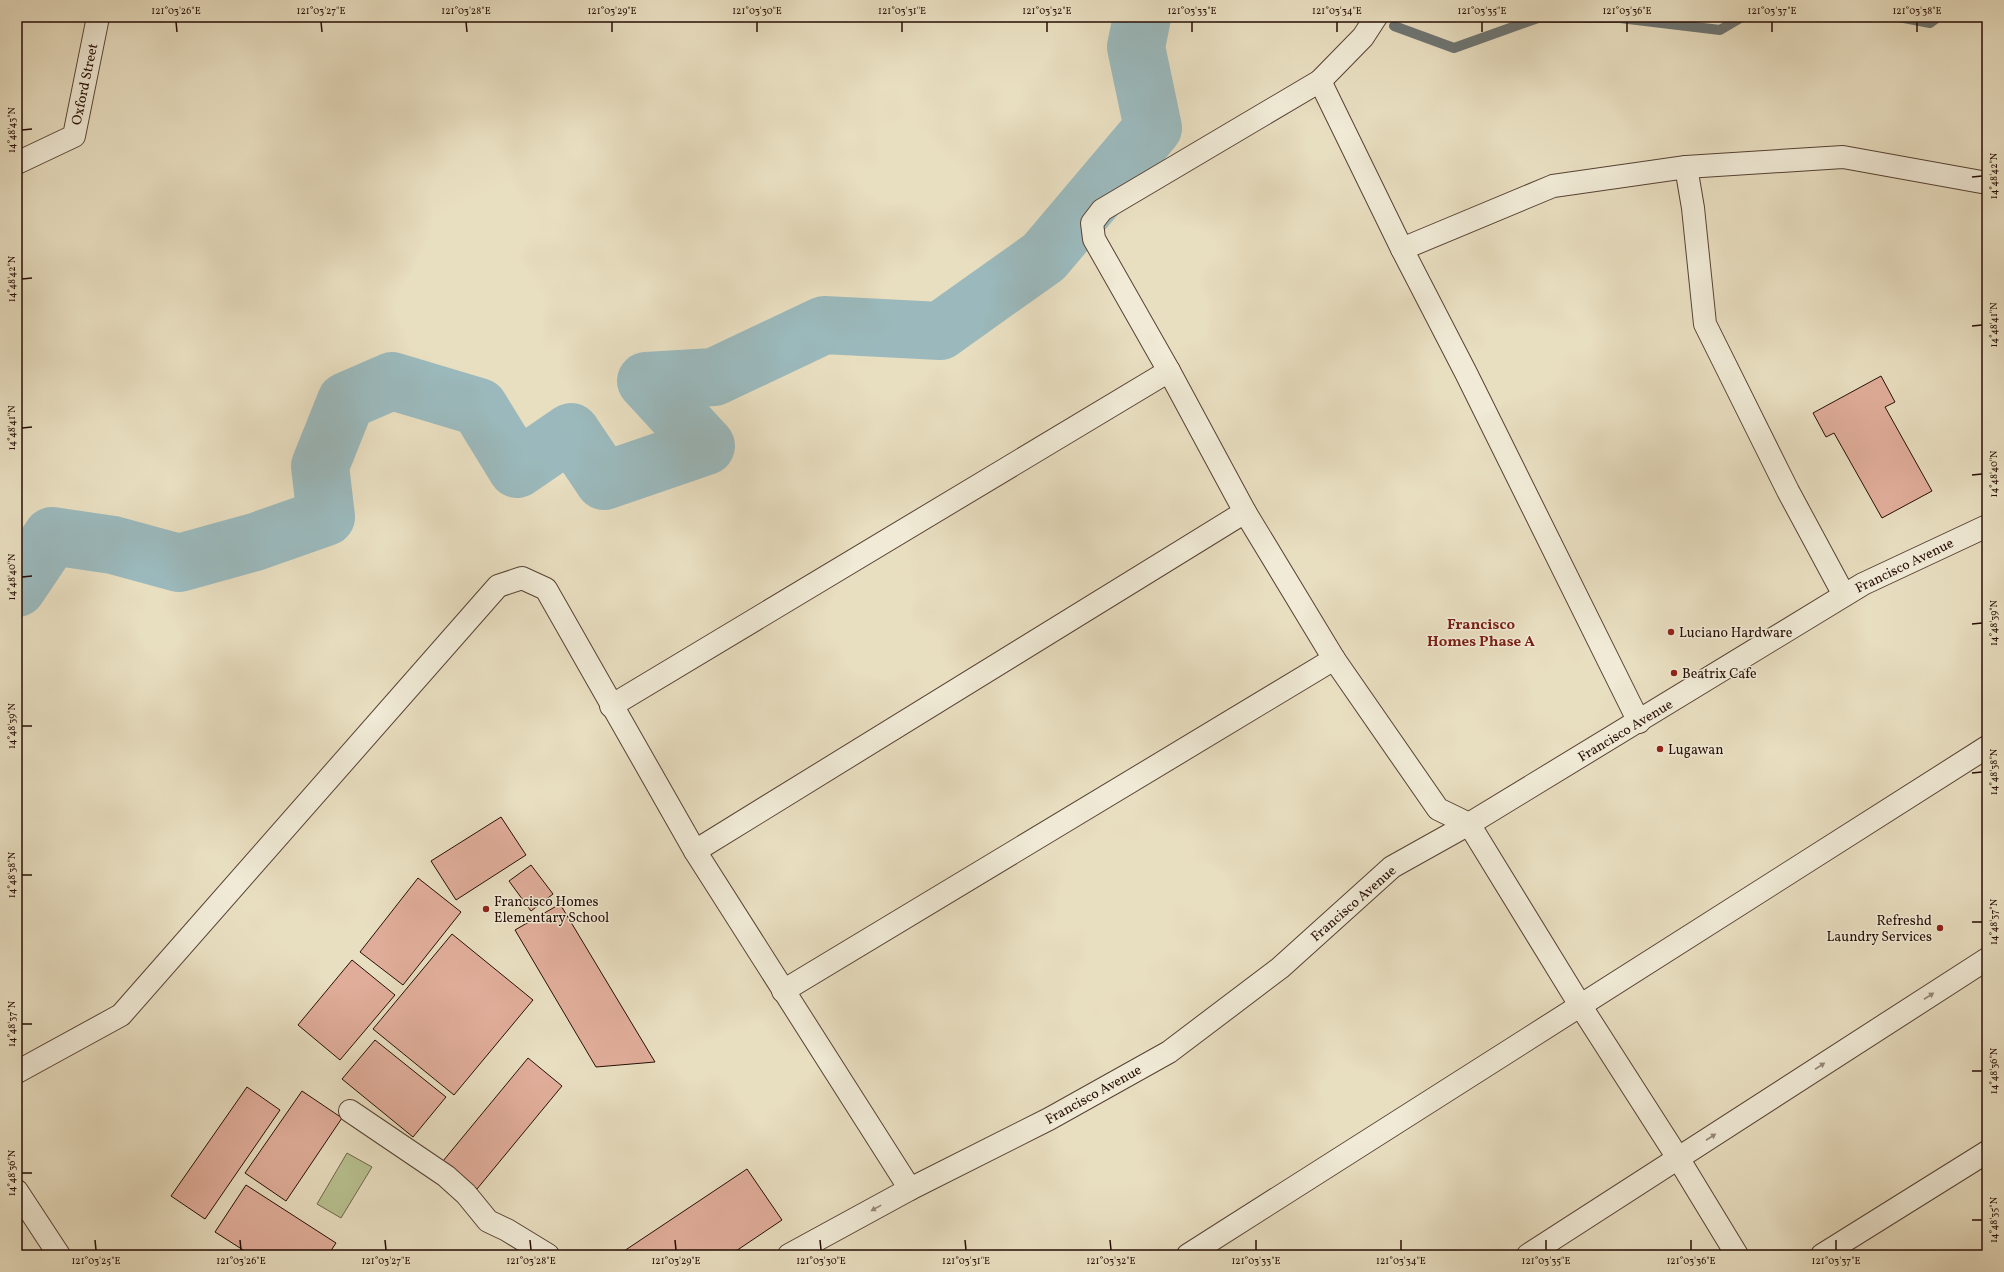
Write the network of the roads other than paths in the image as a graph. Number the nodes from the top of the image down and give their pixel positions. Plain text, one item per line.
1 (98, 17) edge
2 (1376, 17) edge
3 (1320, 81) junction
4 (17, 163) edge
5 (1686, 167) junction
6 (1987, 184) edge
7 (1402, 249) junction
8 (1169, 372) junction
9 (1245, 512) junction
10 (1987, 526) edge
11 (1844, 595) junction
12 (1334, 659) junction
13 (611, 706) junction
14 (1639, 722) junction
15 (1987, 747) edge
16 (1469, 824) junction
17 (695, 852) junction
18 (1987, 959) edge
19 (783, 991) junction
20 (1580, 1005) junction
21 (17, 1072) edge
22 (350, 1111) dead end
23 (1987, 1152) edge
24 (1678, 1158) junction
25 (910, 1189) junction
26 (17, 1191) edge
27 (59, 1255) edge
28 (548, 1255) edge
29 (789, 1255) edge
30 (1188, 1255) edge
31 (1528, 1255) edge
32 (1737, 1255) edge
33 (1822, 1255) edge

1 - 4 street, Oxford Street
2 - 3 street
3 - 7 street
3 - 8 street
5 - 6 street
5 - 7 street
5 - 11 street
7 - 14 street
8 - 9 street
8 - 13 street
9 - 12 street
9 - 17 street
10 - 11 street, Francisco Avenue
11 - 14 street, Francisco Avenue
12 - 16 street
12 - 19 street
13 - 17 street
13 - 21 street
14 - 16 street, Francisco Avenue
15 - 20 street
16 - 20 street
16 - 25 street, Francisco Avenue
17 - 19 street
24 -> 18 street
19 - 25 street
20 - 24 street
20 - 30 street
22 - 28 street
23 - 33 street
24 - 31 street
24 - 32 street
25 -> 29 street, Francisco Avenue
26 - 27 street

